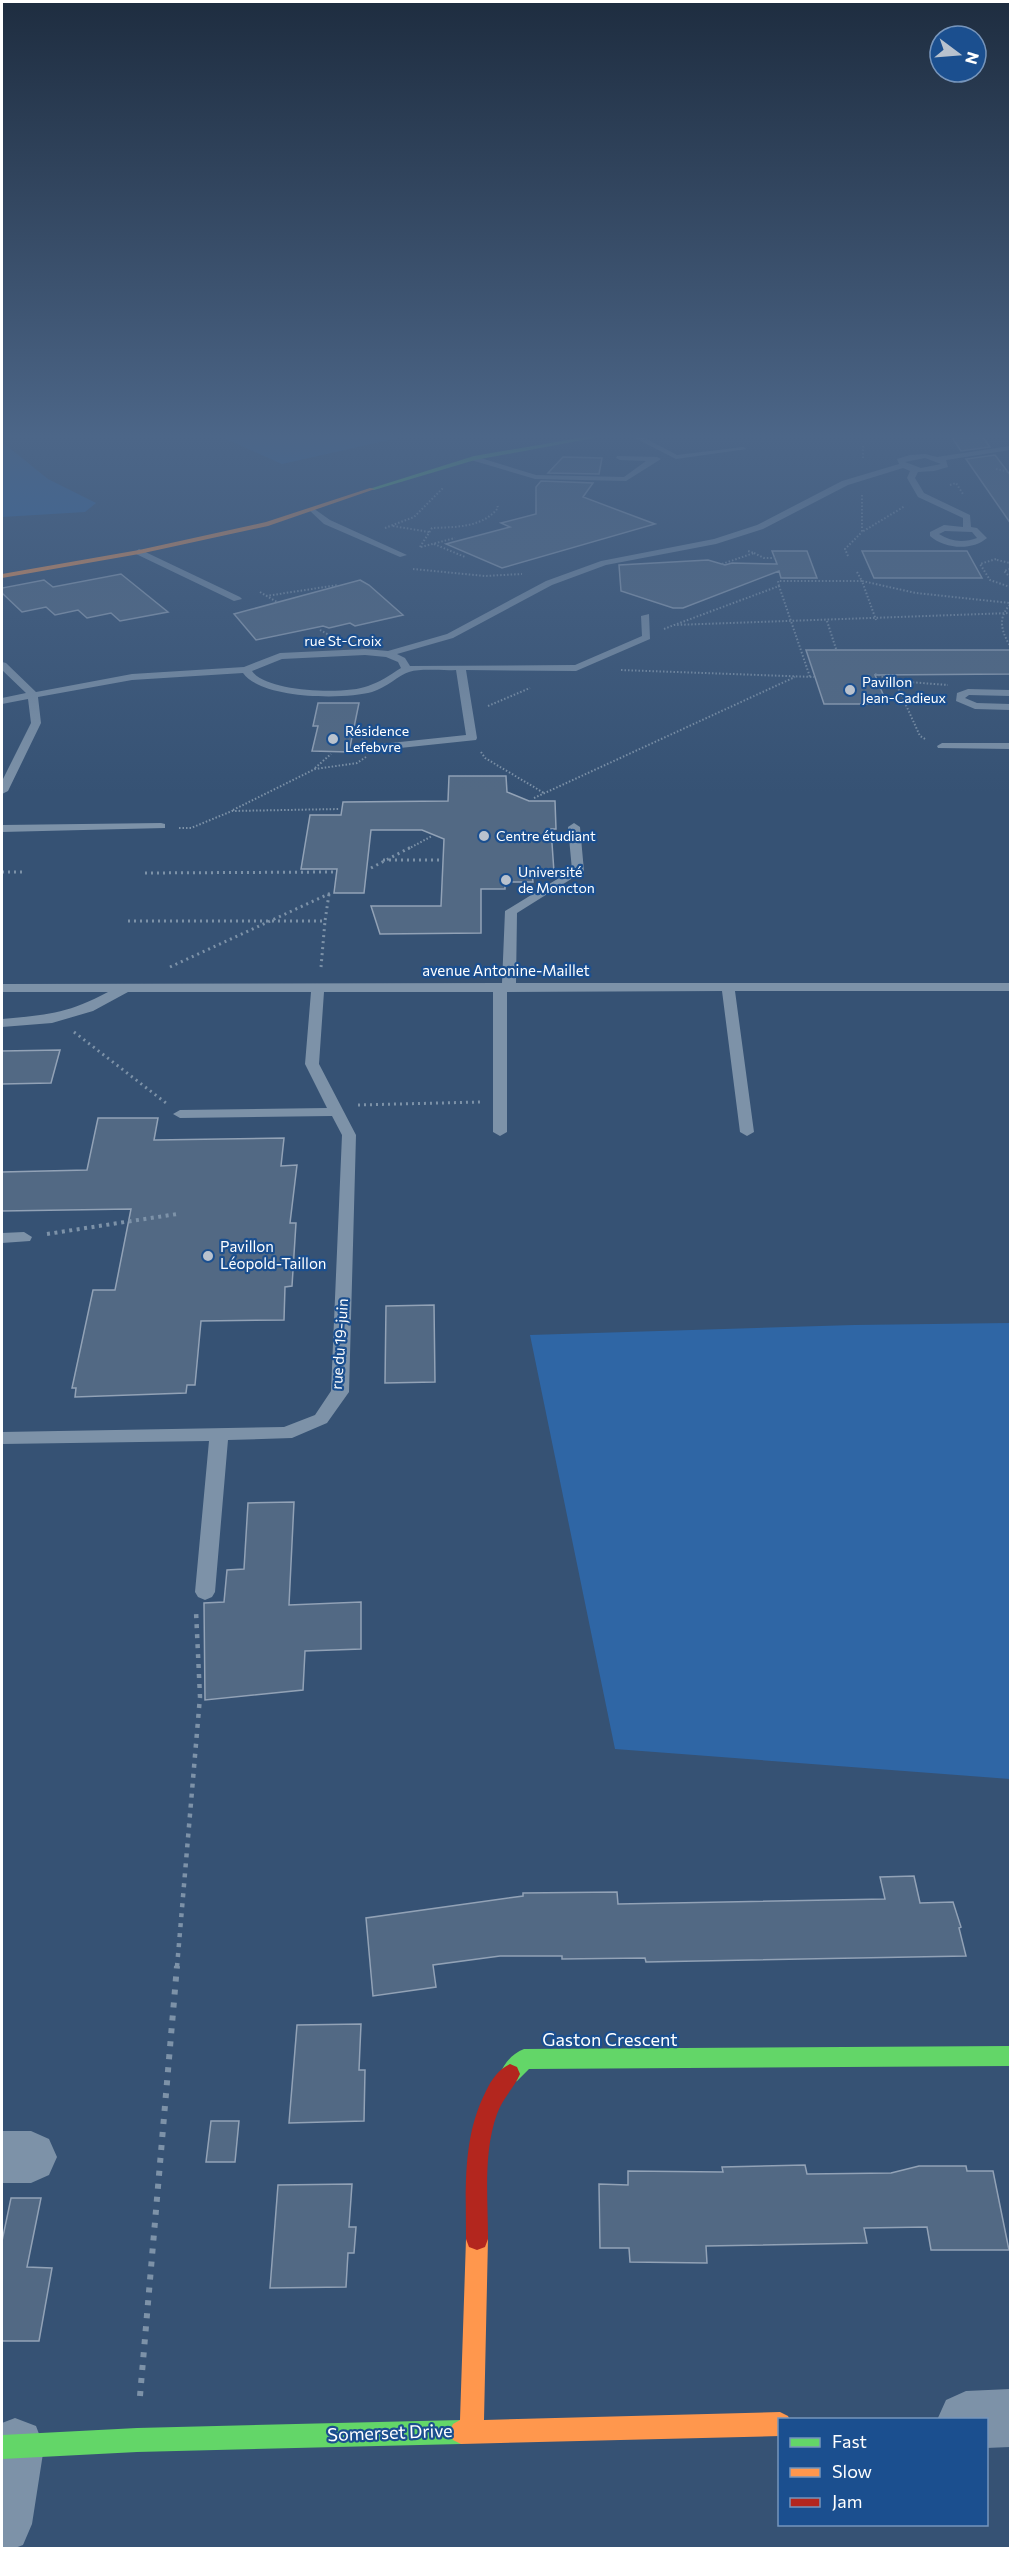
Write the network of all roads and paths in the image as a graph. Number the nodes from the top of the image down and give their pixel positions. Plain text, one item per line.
1 (122, 555) edge
2 (145, 555) edge
3 (645, 555) edge
4 (758, 555) edge
5 (775, 558) dead end
6 (1011, 563) edge
7 (403, 568) dead end
8 (1011, 569) edge
9 (857, 572) dead end
10 (2, 576) edge
11 (1011, 577) edge
12 (557, 580) junction
13 (862, 581) junction
14 (338, 585) dead end
15 (779, 586) junction
16 (1011, 587) edge
17 (260, 592) dead end
18 (266, 596) junction
19 (237, 598) dead end
20 (278, 602) dead end
21 (1011, 604) edge
22 (1011, 613) edge
23 (1002, 614) junction
24 (646, 616) dead end
25 (876, 620) junction
26 (827, 621) junction
27 (791, 622) junction
28 (674, 625) junction
29 (646, 637) junction
30 (1011, 646) edge
31 (836, 649) dead end
32 (388, 654) junction
33 (2, 665) edge
34 (460, 667) junction
35 (576, 668) junction
36 (406, 669) junction
37 (246, 670) junction
38 (875, 674) dead end
39 (796, 676) junction
40 (895, 681) junction
41 (951, 685) dead end
42 (1011, 693) edge
43 (33, 694) junction
44 (2, 700) edge
45 (1011, 707) edge
46 (468, 715) junction
47 (472, 738) junction
48 (942, 746) joint
49 (1011, 746) edge
50 (381, 747) joint
51 (332, 754) dead end
52 (315, 769) junction
53 (2, 791) edge
54 (545, 794) junction
55 (534, 798) dead end
56 (340, 809) dead end
57 (232, 811) junction
58 (165, 827) joint
59 (574, 827) dead end
60 (2, 829) edge
61 (432, 836) dead end
62 (382, 860) junction
63 (441, 860) dead end
64 (371, 868) dead end
65 (2, 872) edge
66 (22, 872) dead end
67 (336, 872) dead end
68 (145, 873) dead end
69 (128, 921) dead end
70 (271, 921) junction
71 (325, 921) junction
72 (505, 987) junction
73 (728, 987) junction
74 (1011, 987) edge
75 (2, 988) edge
76 (126, 988) junction
77 (318, 988) junction
78 (55, 1018) junction
79 (2, 1023) edge
80 (501, 1101) junction
81 (335, 1109) junction
82 (180, 1114) joint
83 (500, 1132) dead end
84 (747, 1132) dead end
85 (177, 1215) dead end
86 (24, 1237) joint
87 (2, 1238) edge
88 (219, 1434) junction
89 (2, 1438) edge
90 (205, 1592) joint
91 (1011, 2055) edge
92 (1011, 2418) edge
93 (988, 2419) edge
94 (778, 2424) edge
95 (472, 2431) junction
96 (137, 2440) junction
97 (8, 2447) edge
98 (2, 2524) edge

1 - 10 street
2 - 19 lane
3 - 12 lane
4 - 5 path
6 - 16 path
7 - 12 path
8 - 11 path
9 - 13 path
12 - 32 lane
13 - 15 path
13 - 21 path
13 - 25 path
14 - 18 path
15 - 27 path
15 - 28 path
17 - 18 path
18 - 20 path
21 - 23 path
22 - 23 path
23 - 25 path
23 - 30 path
24 - 29 lane
25 - 26 path
26 - 27 path
26 - 31 path
27 - 28 path
27 - 39 path
28 - 29 path
29 - 35 lane
32 - 36 lane, rue St-Croix
32 - 37 lane, rue St-Croix
33 - 43 lane
34 - 35 lane
34 - 36 lane
34 - 46 lane
35 - 39 path
35 - 46 path
36 - 37 lane
37 - 43 lane, rue St-Croix
38 - 40 path
39 - 54 path
40 - 41 path
40 - 48 path
42 - 45 lane
43 - 44 lane, rue St-Croix
43 - 53 lane
46 - 47 lane
47 - 50 lane
47 - 54 path
48 - 49 lane
50 - 52 path
51 - 52 path
52 - 57 path
54 - 55 path
56 - 57 path
57 - 58 path
58 - 60 lane
59 - 72 lane
61 - 62 path
62 - 63 path
62 - 64 path
65 - 66 path
67 - 68 path
69 - 70 path
70 - 71 path
70 - 71 path
70 - 76 path
71 - 77 path
72 - 73 lane, avenue Antonine-Maillet
72 - 77 lane, avenue Antonine-Maillet
72 - 80 lane
73 - 74 lane, avenue Antonine-Maillet
73 - 84 lane
75 - 76 lane, avenue Antonine-Maillet
76 - 77 lane, avenue Antonine-Maillet
76 - 78 lane
77 - 81 lane, rue du 19-juin
78 - 79 lane
78 - 82 path
80 - 81 path
80 - 83 lane
81 - 82 lane
81 - 88 lane, rue du 19-juin
85 - 86 path
86 - 87 lane
88 - 89 lane, rue du 19-juin
88 - 90 lane
90 - 96 path
91 - 95 street, Gaston Crescent
92 - 93 street
94 - 95 street, Somerset Drive
95 - 96 street, Somerset Drive
96 - 97 street, Somerset Drive
97 - 98 street

